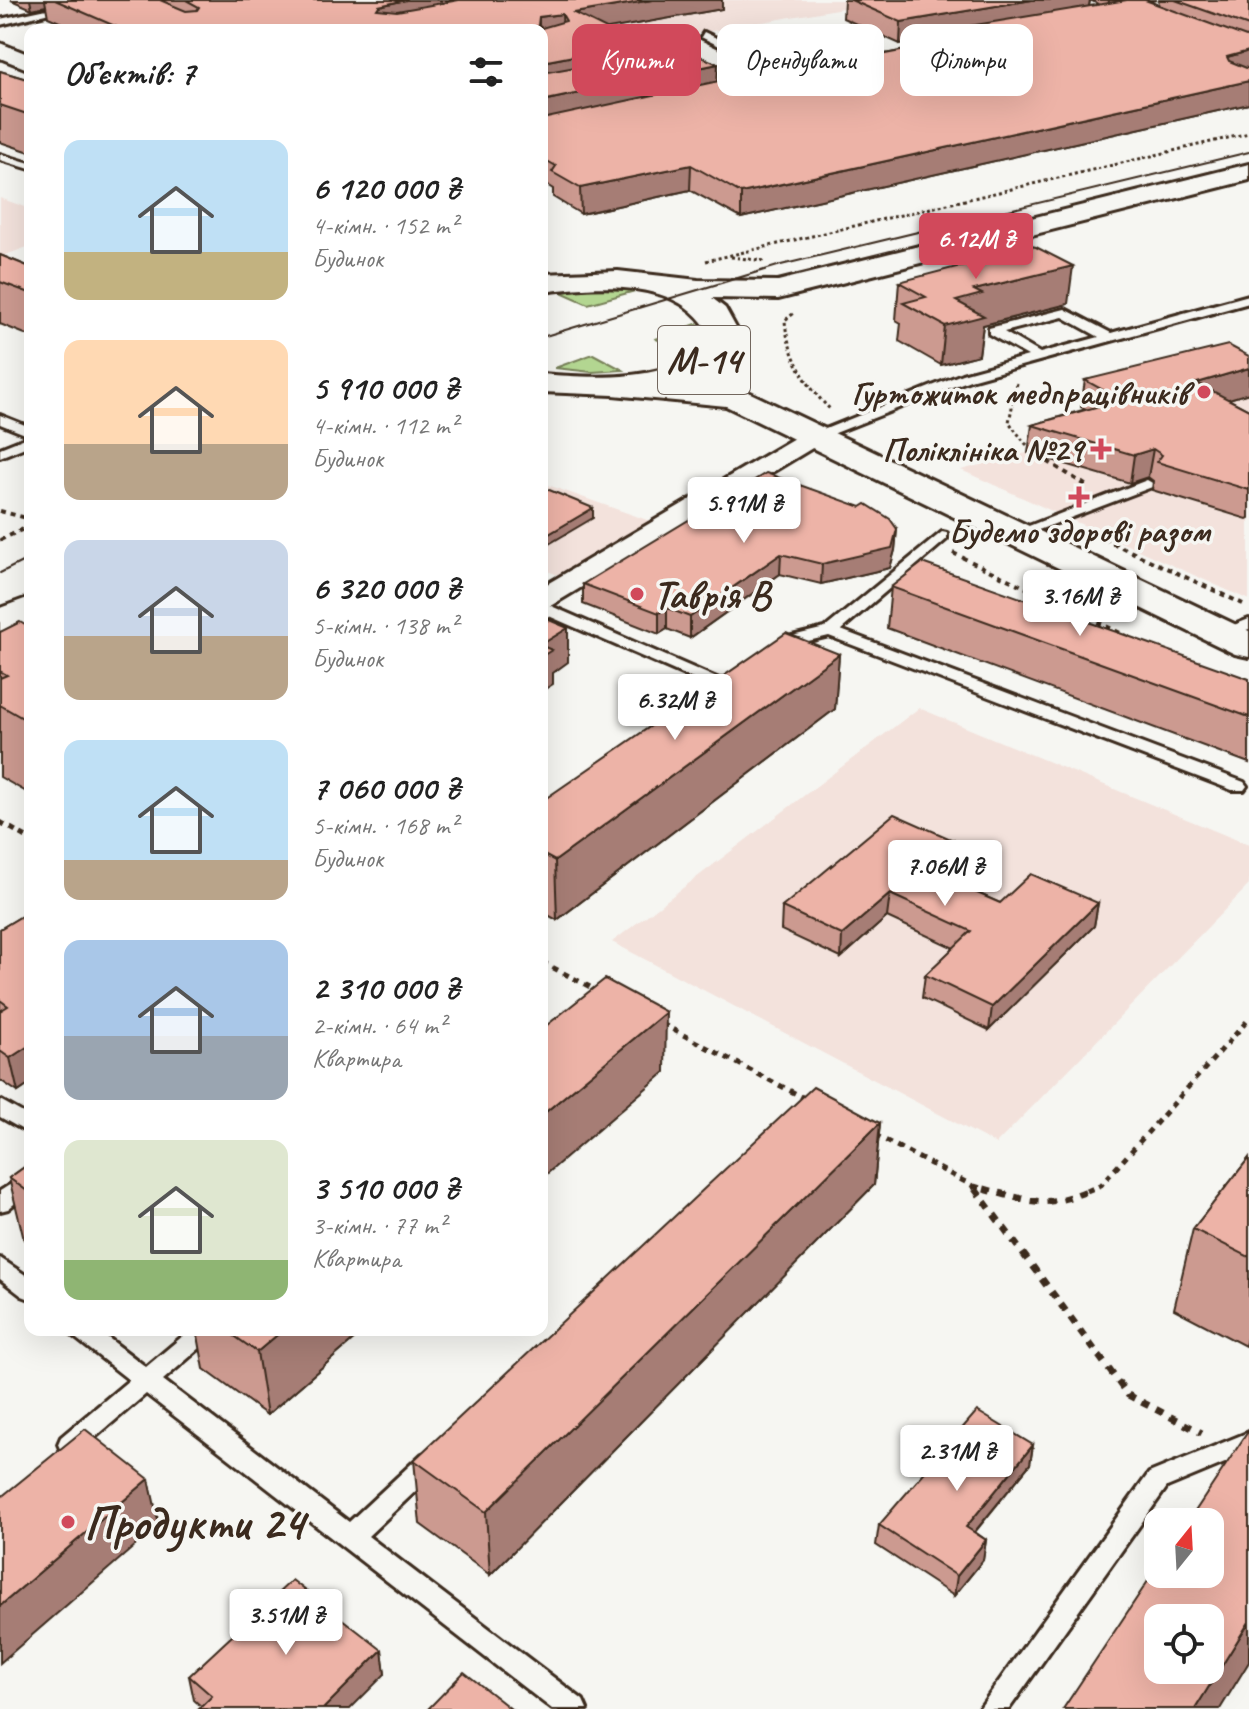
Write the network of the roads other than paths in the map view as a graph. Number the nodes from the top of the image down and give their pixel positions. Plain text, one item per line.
1 (76, 0) edge
2 (0, 22) edge
3 (704, 35) road end
4 (717, 41) edge
5 (0, 50) edge
6 (24, 60) edge
7 (0, 157) edge
8 (24, 164) edge
9 (1249, 172) edge
10 (548, 274) edge
11 (602, 279) junction
12 (641, 282) junction
13 (548, 283) edge
14 (778, 290) junction
15 (1249, 299) edge
16 (1109, 337) junction
17 (721, 343) junction
18 (1039, 357) junction
19 (551, 386) edge
20 (616, 386) junction
21 (733, 397) junction
22 (0, 419) edge
23 (24, 429) edge
24 (815, 436) junction
25 (24, 443) edge
26 (0, 453) edge
27 (1147, 484) dead end
28 (1015, 534) junction
29 (938, 540) road end
30 (548, 595) edge
31 (548, 610) edge
32 (24, 611) edge
33 (0, 623) edge
34 (830, 631) junction
35 (1240, 635) edge
36 (764, 664) edge
37 (729, 690) edge
38 (1238, 786) dead end
39 (0, 1107) edge
40 (24, 1123) edge
41 (24, 1185) edge
42 (0, 1203) edge
43 (0, 1267) edge
44 (24, 1285) edge
45 (89, 1336) edge
46 (199, 1336) edge
47 (146, 1381) junction
48 (452, 1441) edge
49 (1242, 1446) edge
50 (49, 1462) edge
51 (350, 1537) junction
52 (573, 1709) edge
53 (993, 1709) edge

1 - 2 lane
3 - 4 lane
5 - 6 main road
7 - 8 lane
9 - 14 main road, М-14
10 - 11 main road
11 - 12 main road, М-14
11 - 13 main road, М-14
12 - 14 main road, М-14
12 - 17 main road, М-14
14 - 17 main road, М-14
15 - 16 lane
16 - 18 lane
16 - 18 lane
17 - 20 main road, М-14
17 - 21 main road
18 - 24 lane
19 - 20 main road, М-14
20 - 21 main road
21 - 24 main road
22 - 23 lane
24 - 28 main road
24 - 30 street
25 - 26 lane
27 - 28 lane
28 - 35 main road
29 - 34 lane
31 - 37 lane
32 - 33 main road
34 - 36 lane
34 - 38 lane
39 - 40 lane
41 - 42 lane
43 - 44 lane
45 - 47 lane
46 - 47 lane
47 - 50 lane
47 - 51 lane
48 - 51 lane
49 - 53 lane
51 - 52 lane

